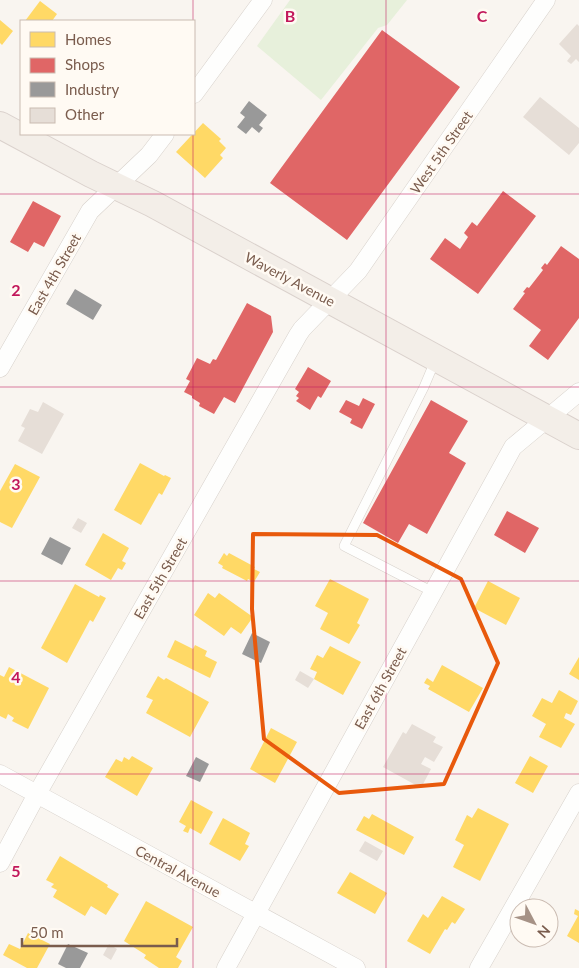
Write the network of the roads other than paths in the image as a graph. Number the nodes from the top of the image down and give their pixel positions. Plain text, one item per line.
1 (263, 0) edge
2 (546, 0) edge
3 (195, 93) edge
4 (0, 125) edge
5 (164, 135) edge
6 (116, 187) junction
7 (330, 300) junction
8 (436, 358) junction
9 (0, 368) edge
10 (579, 392) edge
11 (548, 418) junction
12 (579, 436) edge
13 (433, 592) junction
14 (0, 774) edge
15 (579, 793) edge
16 (37, 794) junction
17 (0, 863) edge
18 (256, 913) junction
19 (226, 968) edge
20 (356, 968) edge
21 (479, 968) edge

1 - 3 street
2 - 7 street, West 5th Street
4 - 6 main road, Waverly Avenue
5 - 6 street, East 4th Street
6 - 7 main road, Waverly Avenue
6 - 9 street, East 4th Street
7 - 8 main road, Waverly Avenue
7 - 16 street, East 5th Street
8 - 11 main road, Waverly Avenue
8 - 13 lane
10 - 11 street, East 6th Street
11 - 12 main road, Waverly Avenue
11 - 13 street, East 6th Street
13 - 18 street, East 6th Street
14 - 16 street, Central Avenue
15 - 21 street
16 - 17 street, East 5th Street
16 - 18 street, Central Avenue
18 - 19 street, East 6th Street
18 - 20 street, Central Avenue

